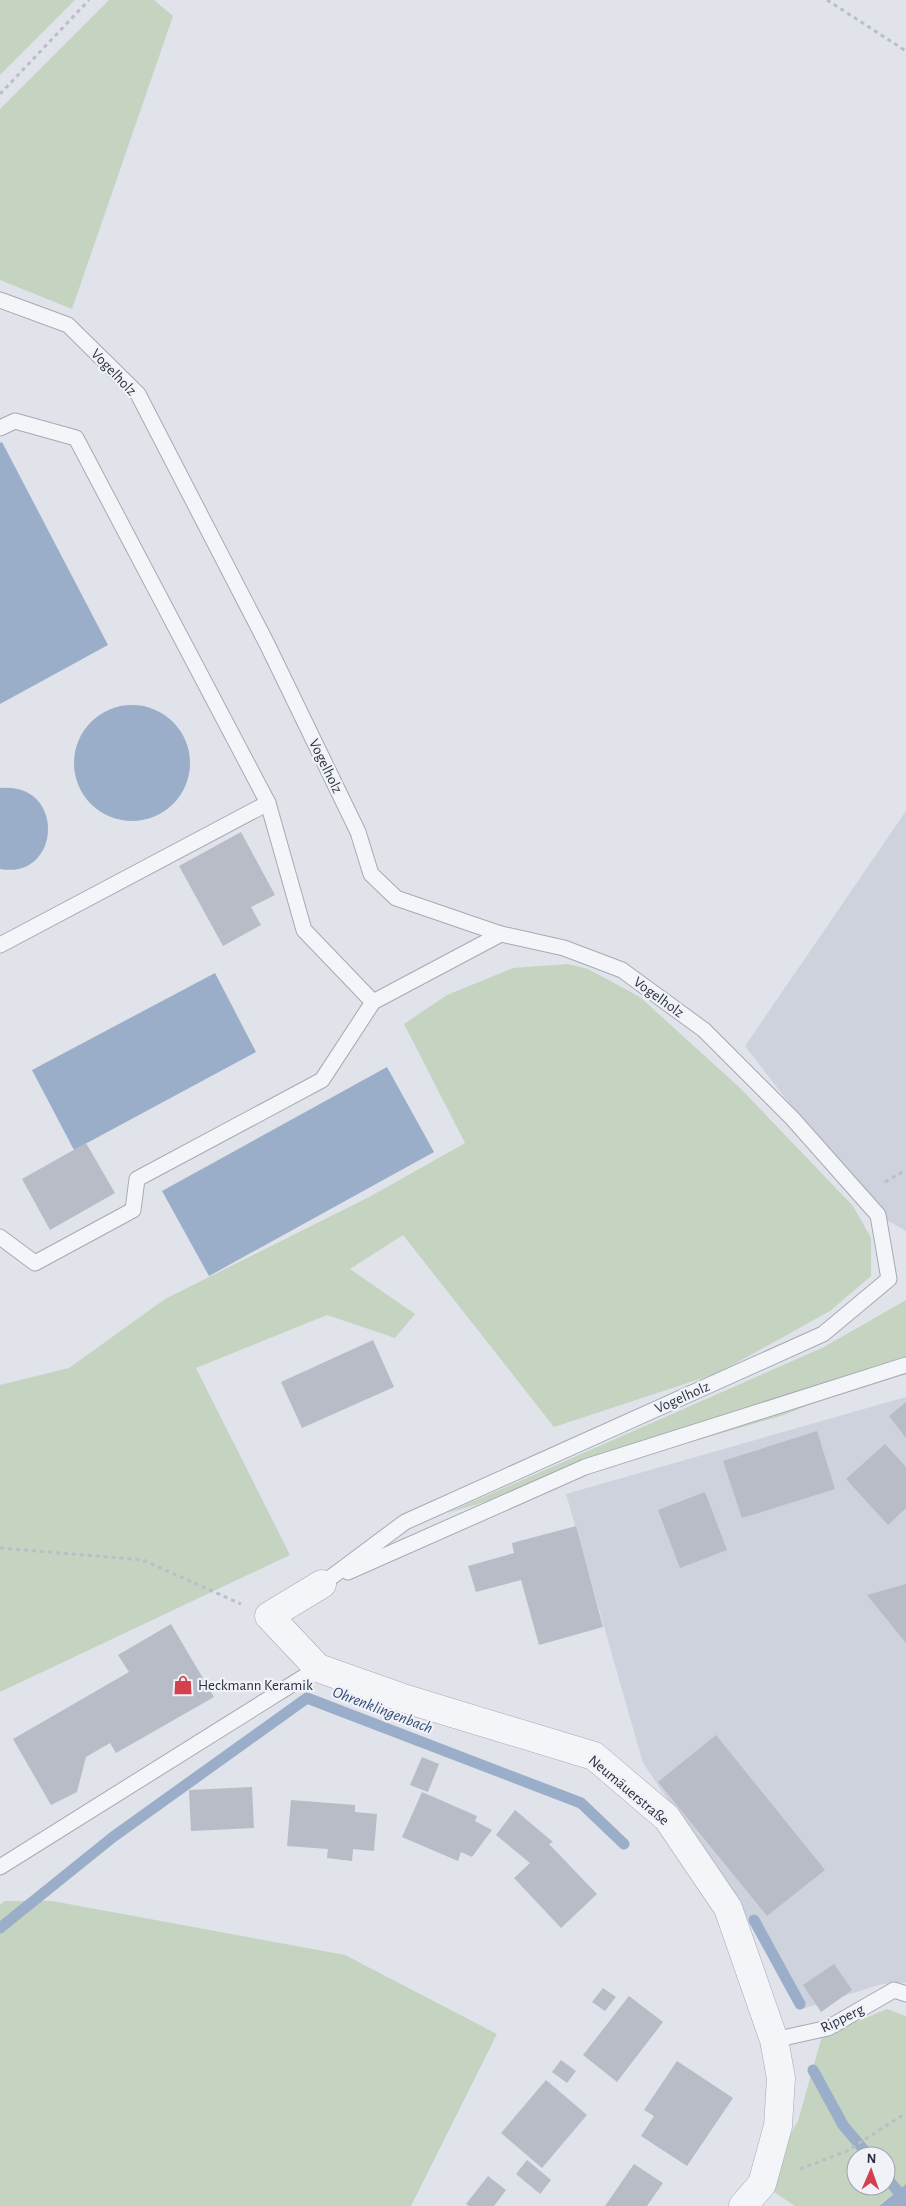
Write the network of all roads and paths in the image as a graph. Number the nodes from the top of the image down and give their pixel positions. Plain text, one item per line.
1 (89, 0) edge
2 (827, 0) edge
3 (906, 51) edge
4 (0, 94) edge
5 (0, 300) edge
6 (0, 428) edge
7 (268, 803) junction
8 (501, 934) junction
9 (0, 945) edge
10 (373, 1002) junction
11 (0, 1237) edge
12 (906, 1365) edge
13 (0, 1548) edge
14 (322, 1584) junction
15 (268, 1616) junction
16 (318, 1668) junction
17 (0, 1867) edge
18 (906, 1994) edge
19 (774, 2040) junction
20 (906, 2113) edge
21 (762, 2184) junction
22 (743, 2206) edge

1 - 4 path
2 - 3 path
5 - 8 lane, Vogelholz
6 - 7 lane
7 - 9 lane
7 - 10 lane
8 - 10 lane
8 - 14 lane, Vogelholz
10 - 11 lane
12 - 14 lane
13 - 15 path
14 - 15 street
15 - 16 street, Neumäuerstraße
16 - 17 lane
16 - 19 street, Neumäuerstraße
18 - 19 lane, Ripperg
19 - 21 street, Neumäuerstraße
20 - 21 path
21 - 22 street, Neumäuerstraße

